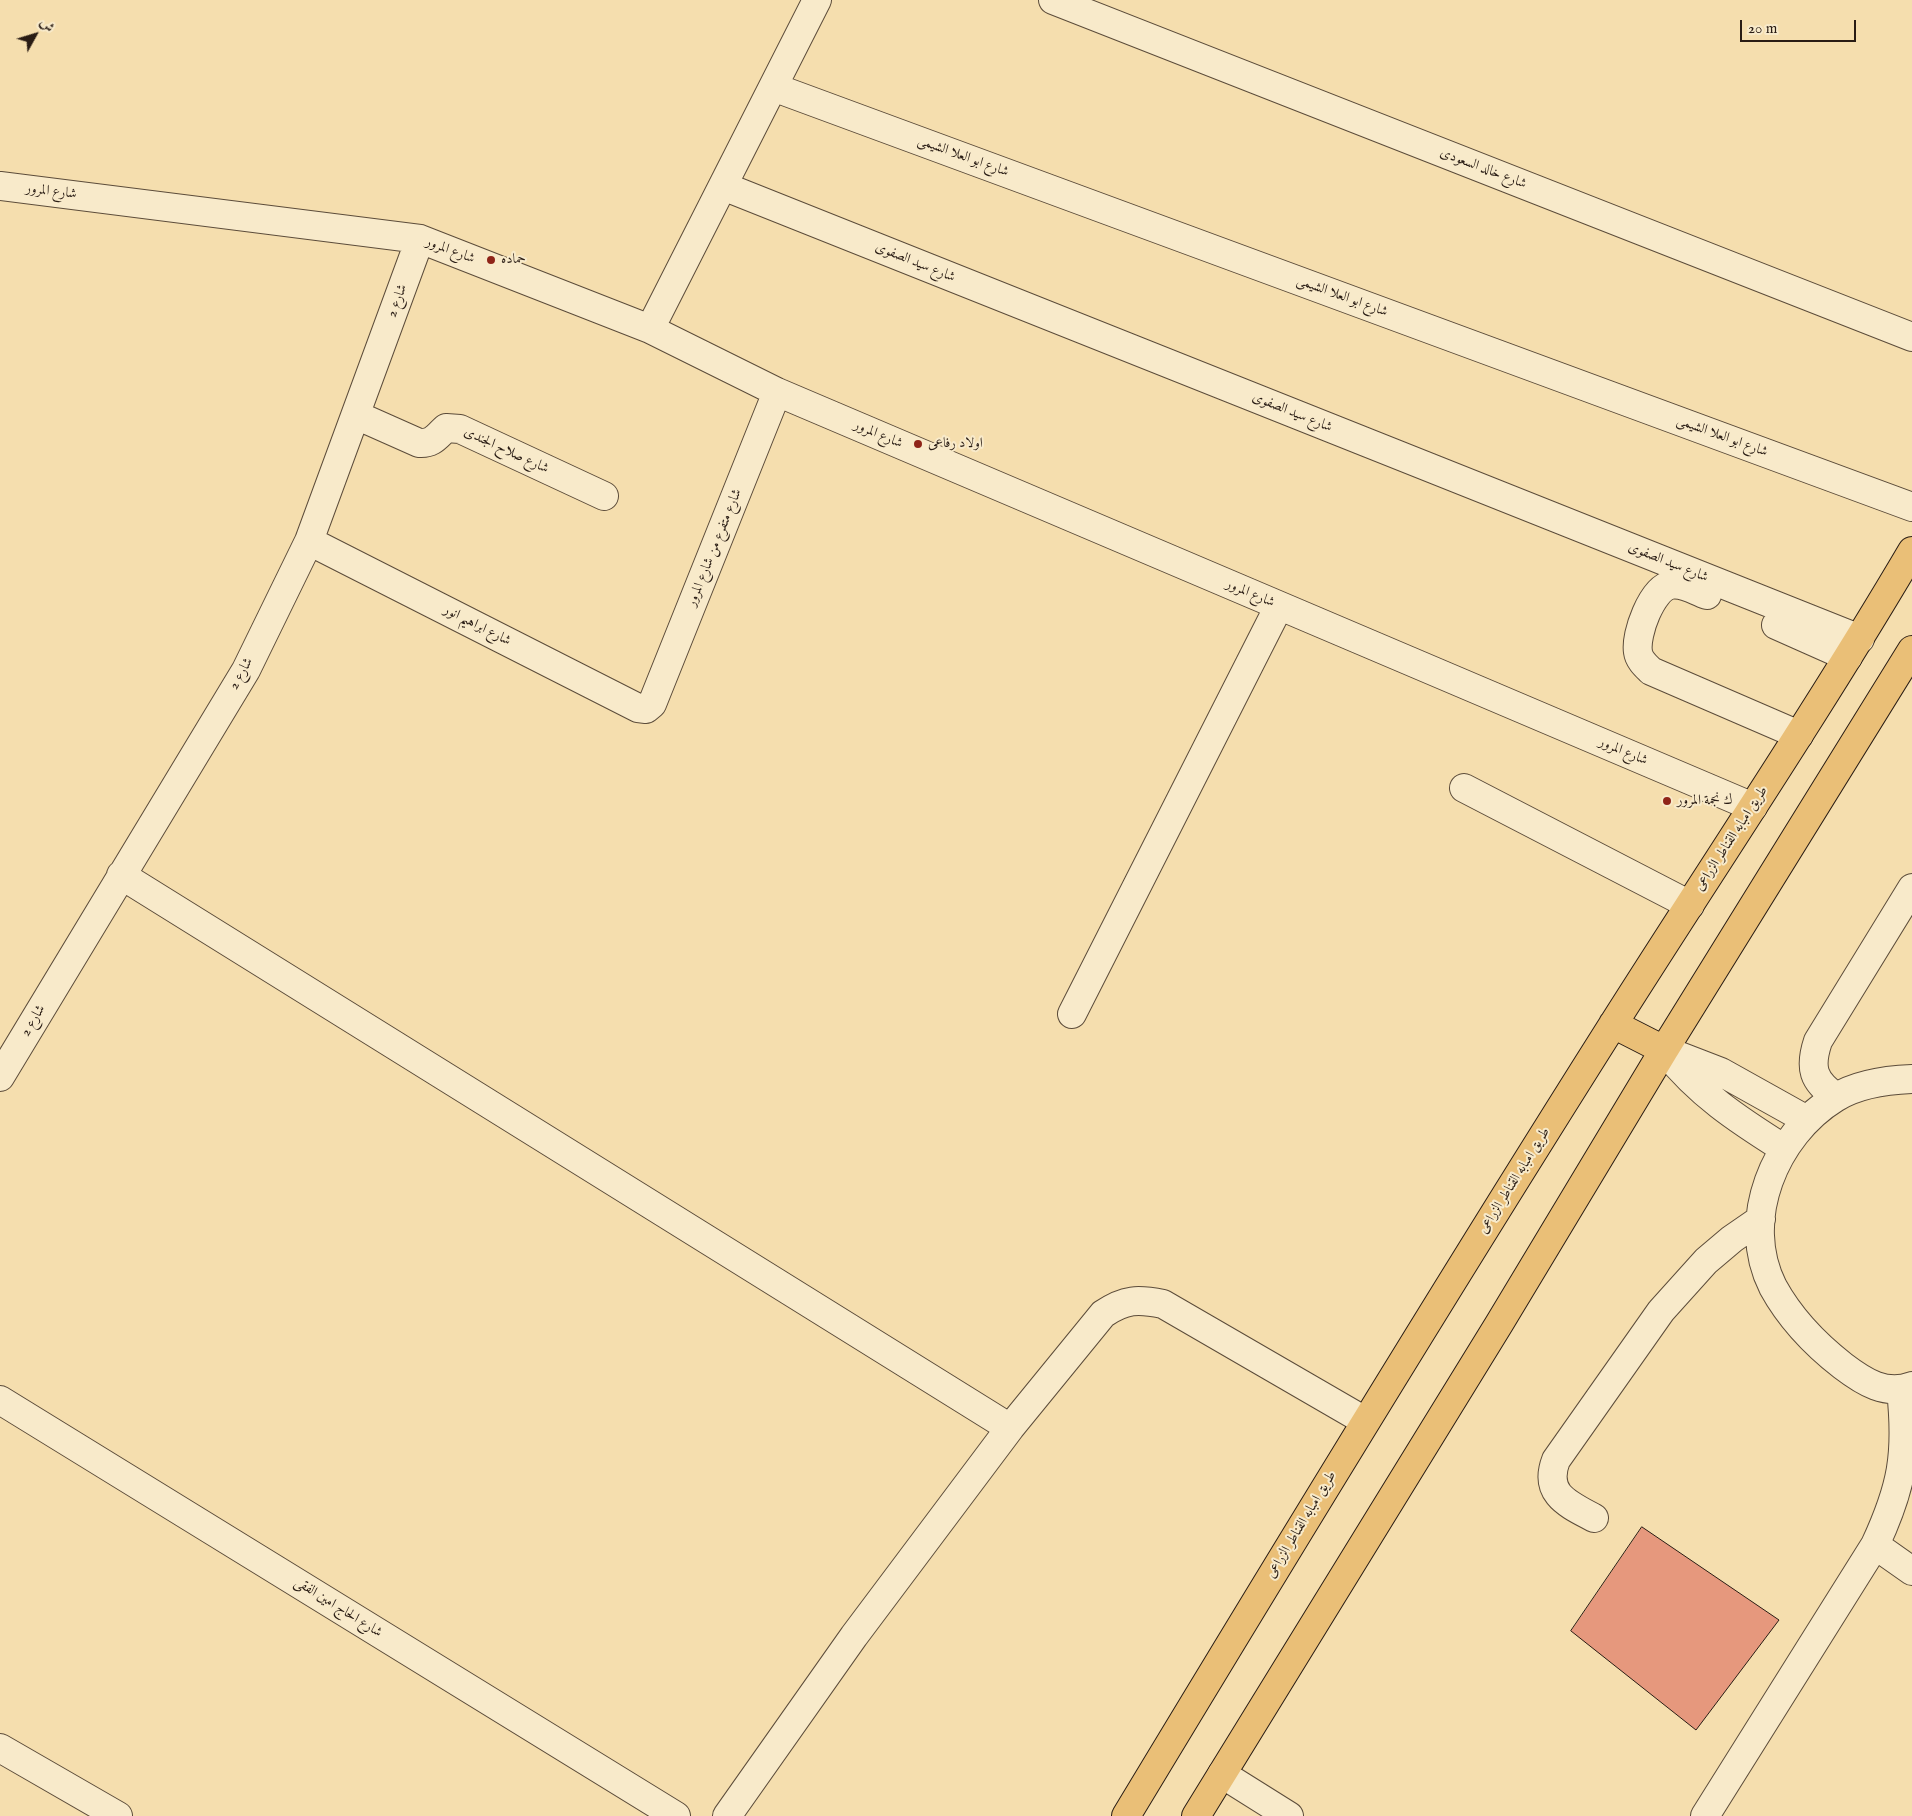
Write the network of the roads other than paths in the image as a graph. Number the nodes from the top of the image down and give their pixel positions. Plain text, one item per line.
1 (817, 0) edge
2 (1053, 0) edge
3 (773, 87) junction
4 (0, 186) edge
5 (723, 186) junction
6 (420, 239) junction
7 (650, 329) junction
8 (1912, 337) edge
9 (777, 392) junction
10 (356, 415) junction
11 (604, 496) dead end
12 (1912, 507) edge
13 (309, 541) junction
14 (1912, 551) edge
15 (1279, 606) junction
16 (1854, 648) junction
17 (1912, 650) edge
18 (649, 707) joint
19 (1799, 735) junction
20 (1464, 788) dead end
21 (1753, 807) junction
22 (121, 875) junction
23 (1912, 888) edge
24 (1690, 905) junction
25 (1072, 1014) dead end
26 (1613, 1024) junction
27 (1664, 1050) junction
28 (0, 1077) edge
29 (1912, 1079) edge
30 (1836, 1098) junction
31 (1807, 1120) junction
32 (1783, 1148) junction
33 (1761, 1219) junction
34 (1908, 1392) edge
35 (0, 1400) edge
36 (1365, 1421) junction
37 (1010, 1428) junction
38 (1594, 1518) dead end
39 (1875, 1545) junction
40 (1912, 1571) edge
41 (0, 1748) edge
42 (1222, 1774) junction
43 (118, 1816) edge
44 (676, 1816) edge
45 (727, 1816) edge
46 (1126, 1816) edge
47 (1196, 1816) edge
48 (1289, 1816) edge
49 (1705, 1816) edge

1 - 3 street
2 - 8 street, شارع خالد السعودى
3 - 5 street
3 - 12 street, شارع ابو العلا الشيمى
4 - 6 street, شارع المرور
5 - 7 street
5 - 16 street, شارع سيد الصفوى
6 - 7 street, شارع المرور
6 - 10 street, شارع 2
7 - 9 street, شارع المرور
9 - 15 street, شارع المرور
9 - 18 street, شارع متفرع من شارع المرور
10 - 11 street, شارع صلاح الجندى
10 - 13 street, شارع 2
13 - 18 street, شارع ابراهيم انور
13 - 22 street, شارع 2
14 - 16 main road, طريق امبابه القناطر الزراعى
15 - 21 street, شارع المرور
15 - 25 street
16 - 19 main road, طريق امبابه القناطر الزراعى
16 - 19 street
17 - 27 main road
19 - 21 main road, طريق امبابه القناطر الزراعى
20 - 24 street
21 - 24 main road, طريق امبابه القناطر الزراعى
22 - 28 street, شارع 2
22 - 37 street
23 - 30 street
24 - 26 main road, طريق امبابه القناطر الزراعى
26 - 27 main road
26 - 36 main road, طريق امبابه القناطر الزراعى
27 - 31 street
27 - 32 street
27 - 42 main road
29 - 30 street
30 - 31 street
31 - 32 street
32 - 33 street
33 - 34 street
33 - 38 street
34 - 39 street
35 - 44 street, شارع الحاج امين الفقى
36 - 37 street
36 - 46 main road, طريق امبابه القناطر الزراعى
37 - 45 street
39 - 40 street
39 - 49 street
41 - 43 street
42 - 47 main road
42 - 48 street

